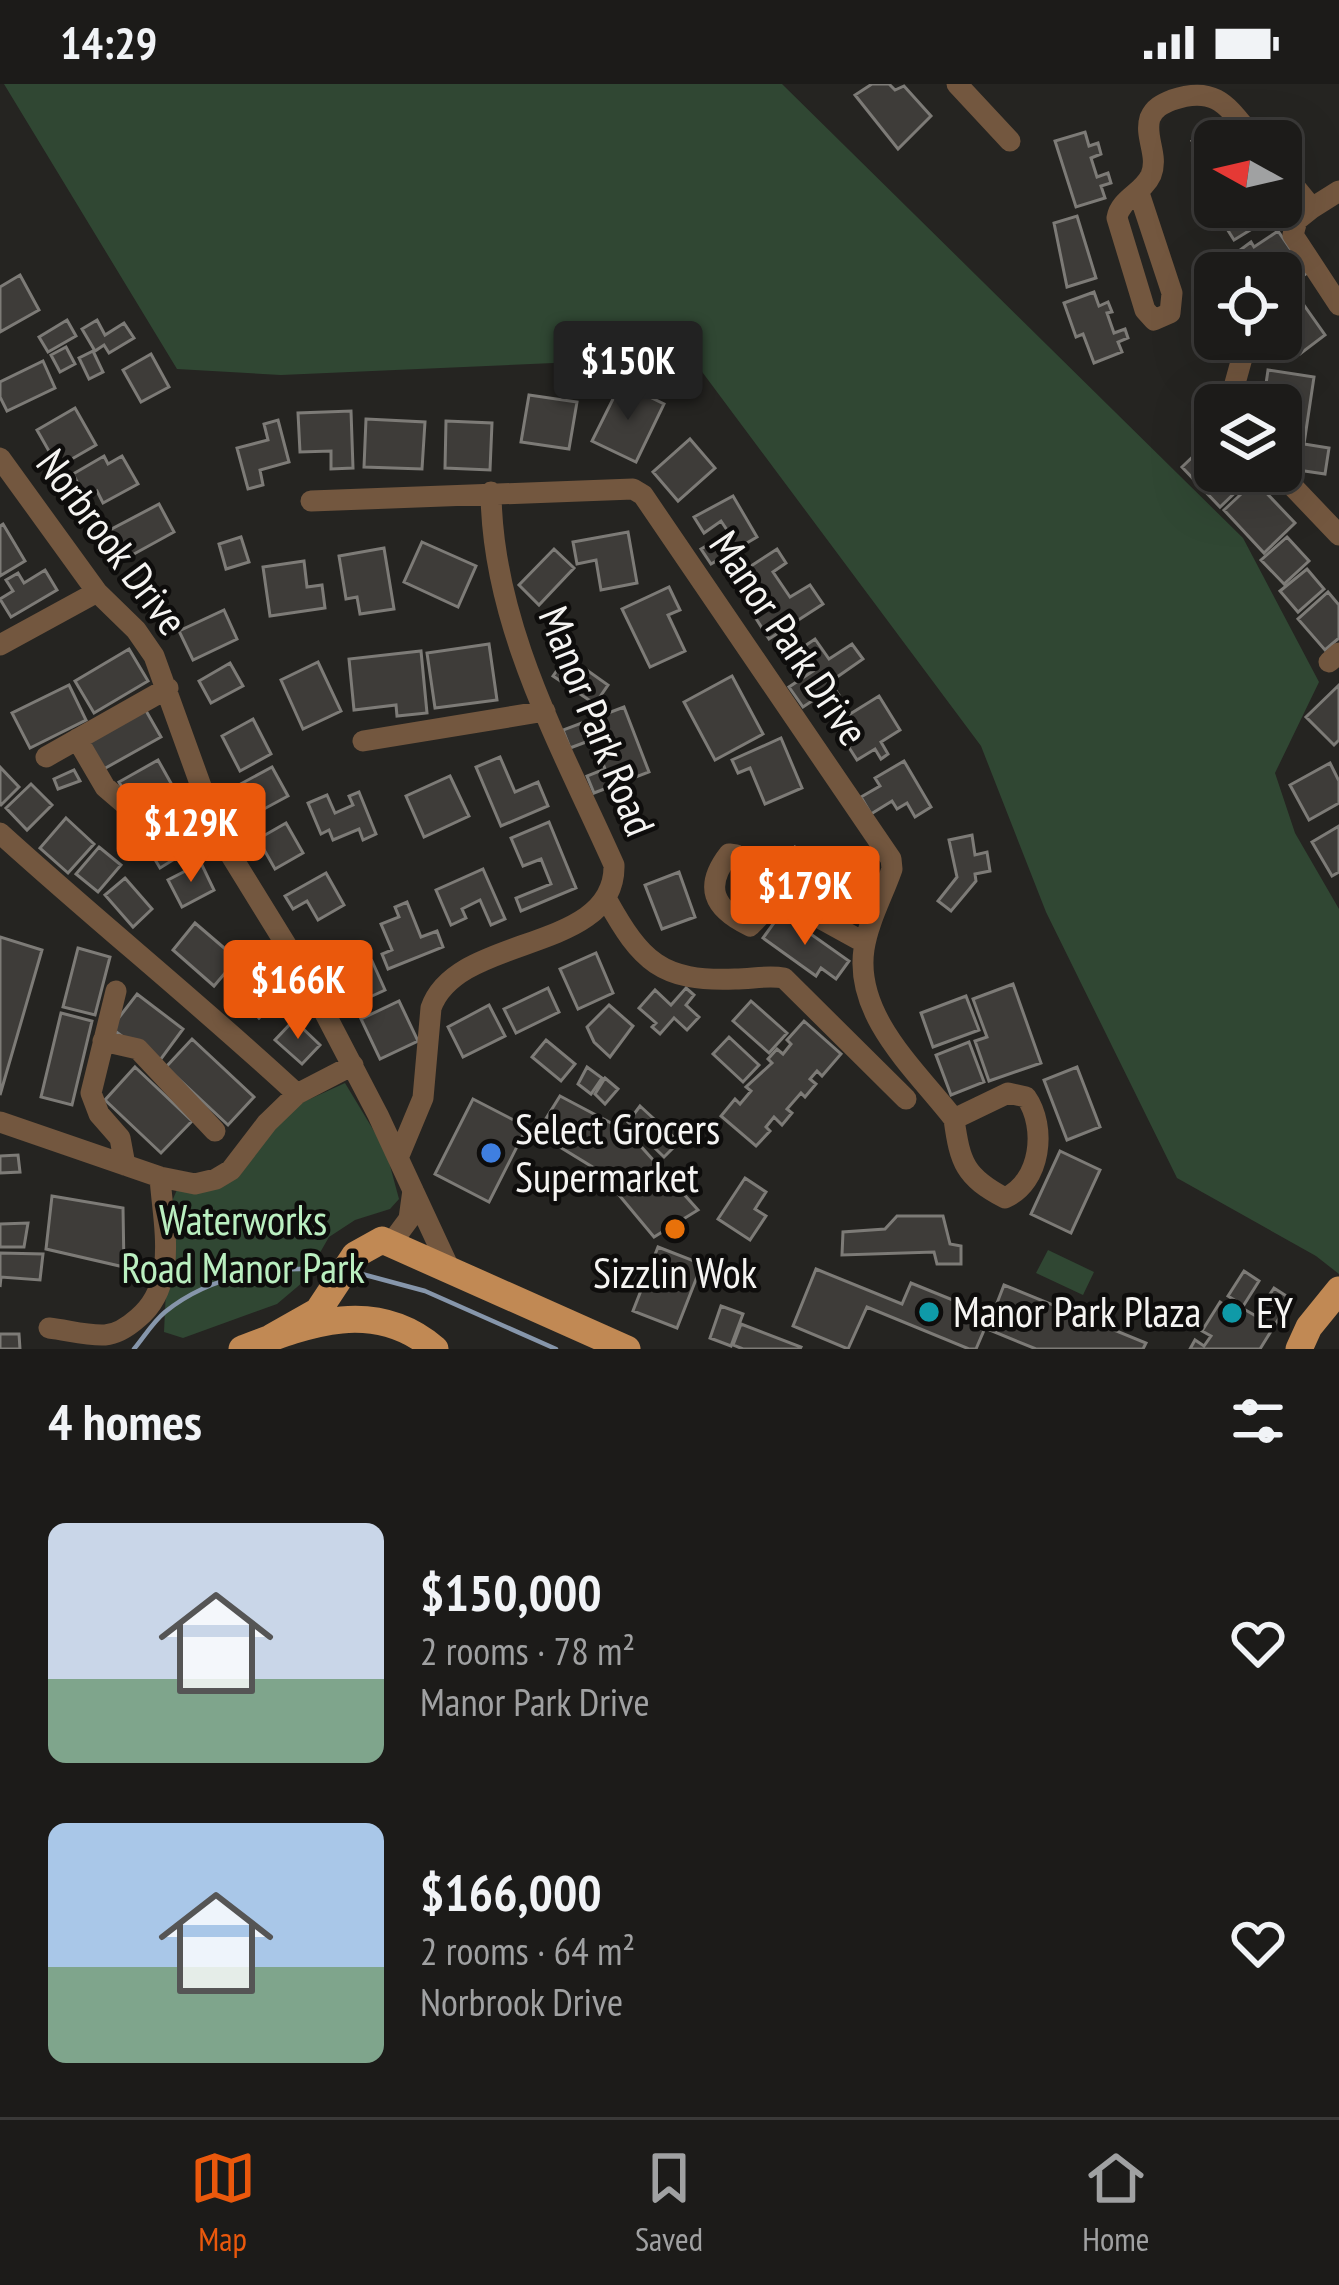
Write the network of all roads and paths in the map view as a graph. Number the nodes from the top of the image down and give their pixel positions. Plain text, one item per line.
1 (957, 84) edge
2 (1239, 120) edge
3 (1010, 141) dead end
4 (1339, 191) edge
5 (1139, 193) junction
6 (1302, 196) edge
7 (1312, 208) junction
8 (1339, 305) edge
9 (0, 458) edge
10 (491, 492) junction
11 (1298, 492) edge
12 (311, 501) dead end
13 (1339, 535) edge
14 (97, 592) junction
15 (0, 645) edge
16 (168, 688) junction
17 (545, 711) junction
18 (77, 739) junction
19 (363, 741) dead end
20 (46, 757) dead end
21 (126, 805) dead end
22 (0, 833) edge
23 (780, 895) dead end
24 (607, 900) junction
25 (865, 943) junction
26 (116, 991) dead end
27 (103, 1041) junction
28 (353, 1065) junction
29 (297, 1094) junction
30 (906, 1099) dead end
31 (954, 1119) junction
32 (0, 1122) edge
33 (214, 1131) dead end
34 (398, 1158) junction
35 (125, 1165) junction
36 (160, 1177) junction
37 (413, 1190) junction
38 (392, 1242) junction
39 (450, 1270) junction
40 (341, 1279) junction
41 (1339, 1290) edge
42 (540, 1313) junction
43 (393, 1324) junction
44 (49, 1328) dead end
45 (272, 1337) junction
46 (242, 1349) edge
47 (435, 1349) edge
48 (610, 1349) edge
49 (627, 1349) edge
50 (1299, 1349) edge

1 - 3 street
2 - 5 street
4 - 7 street
5 - 5 street
6 - 7 street
7 - 8 street
9 - 14 street, Norbrook Drive
10 - 12 street, Manor Park Drive
10 - 17 street, Manor Park Road
10 - 25 street, Manor Park Drive
11 - 13 street
14 - 15 street
14 - 16 street, Norbrook Drive
16 - 18 street
16 - 28 street, Norbrook Drive
17 - 19 street
17 - 24 street, Manor Park Road
18 - 20 street
18 - 21 street
22 - 29 street
23 - 25 street
24 - 30 street
24 - 34 street, Manor Park Road
25 - 31 street, Manor Park Drive
26 - 27 street
27 - 33 street
27 - 35 street
28 - 29 street
28 - 34 street, Norbrook Drive
29 - 36 street
31 - 31 street
32 - 35 street
34 - 37 street, Norbrook Drive
35 - 36 street
36 - 44 street
37 - 38 street
37 - 39 street, Norbrook Drive
38 - 39 main road
38 - 40 main road
39 - 42 main road
40 - 43 main road
40 - 45 main road
41 - 50 main road
42 - 48 main road
42 - 49 main road
43 - 45 main road
43 - 47 main road
45 - 46 main road

